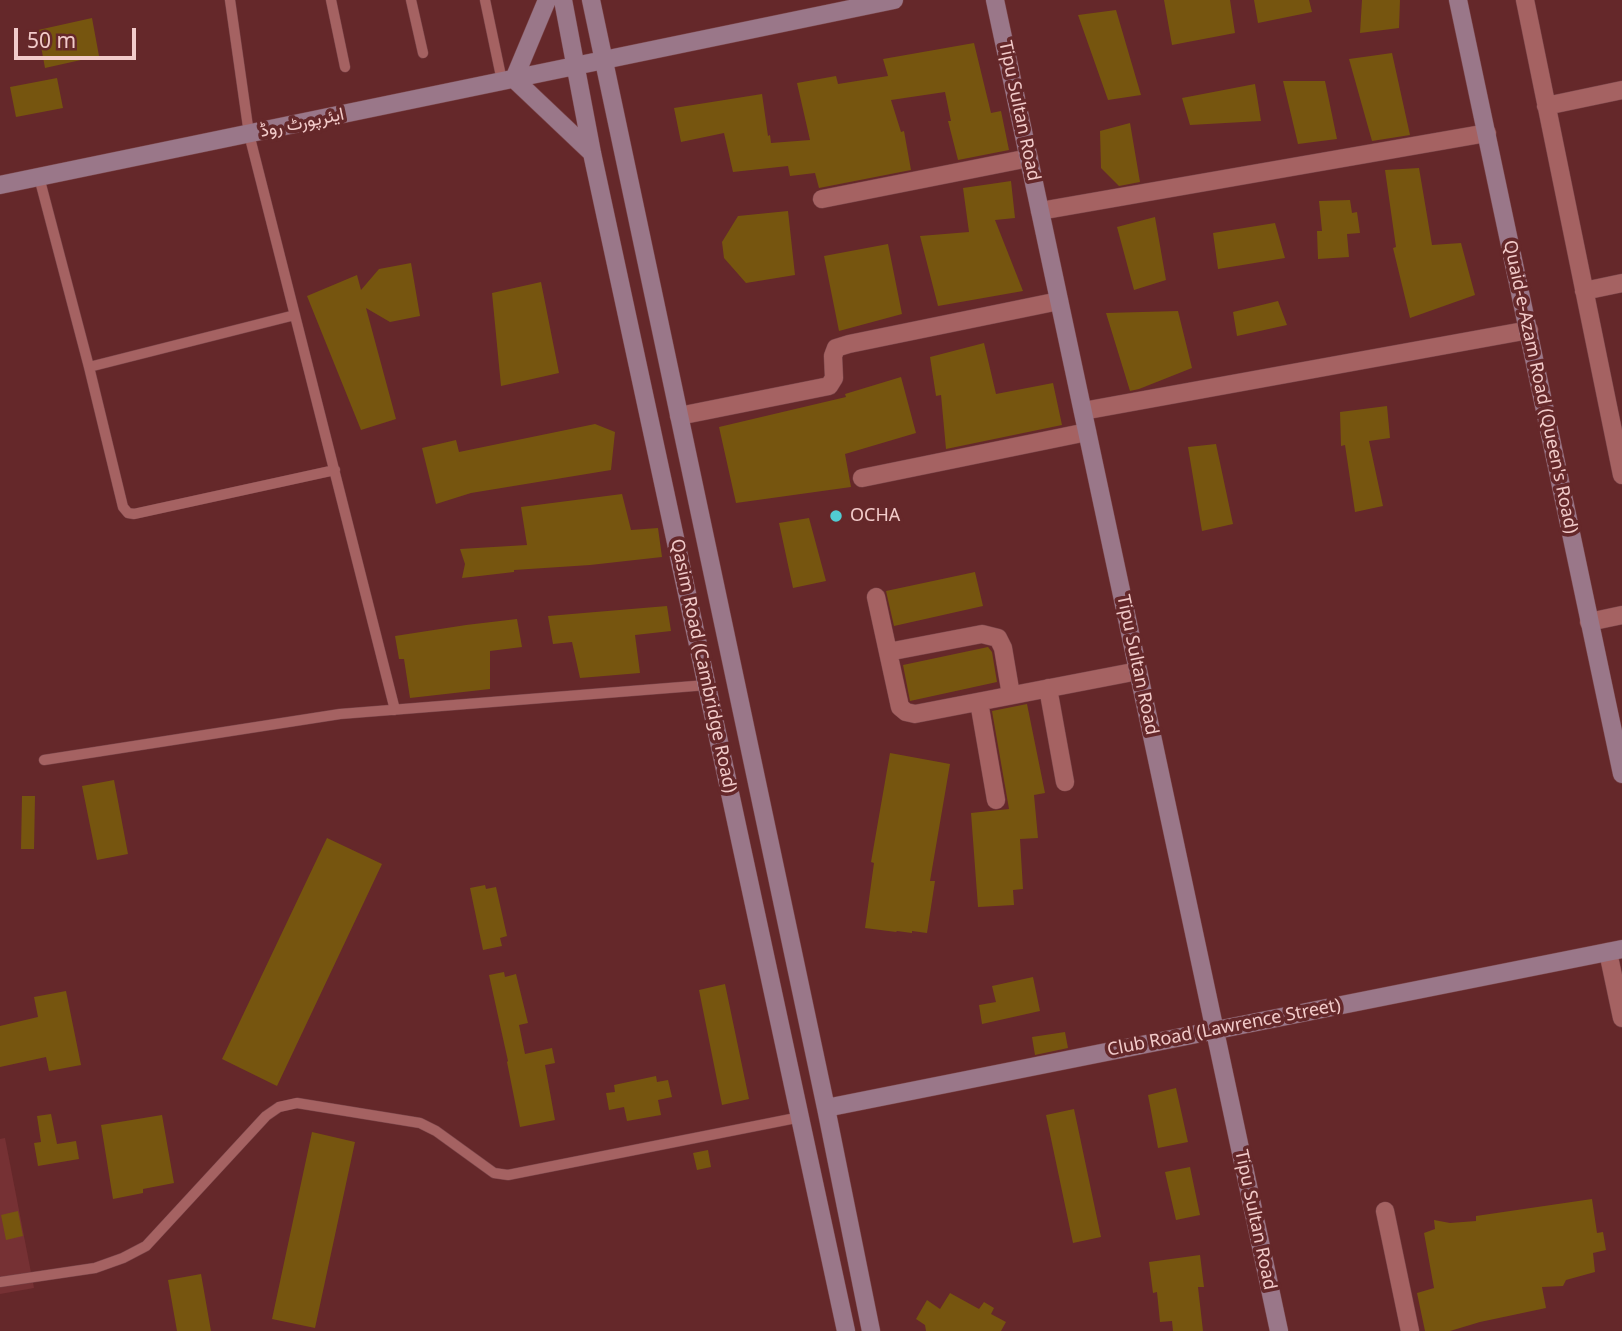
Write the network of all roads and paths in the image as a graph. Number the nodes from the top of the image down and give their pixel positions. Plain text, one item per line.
1 (230, 0) edge
2 (331, 0) edge
3 (411, 0) edge
4 (485, 0) edge
5 (547, 0) edge
6 (563, 0) edge
7 (591, 0) edge
8 (894, 0) edge
9 (995, 0) edge
10 (1458, 0) edge
11 (1524, 0) edge
12 (867, 3) edge
13 (423, 53) dead end
14 (604, 60) junction
15 (575, 66) junction
16 (345, 67) dead end
17 (508, 80) junction
18 (1622, 90) edge
19 (1546, 106) junction
20 (1487, 133) junction
21 (249, 134) junction
22 (592, 153) junction
23 (1029, 158) junction
24 (39, 177) junction
25 (0, 185) edge
26 (822, 199) dead end
27 (1040, 211) junction
28 (1622, 283) edge
29 (1584, 291) junction
30 (1059, 301) junction
31 (295, 315) junction
32 (1529, 330) junction
33 (89, 367) junction
34 (1083, 411) junction
35 (680, 416) junction
36 (1087, 432) junction
37 (335, 470) junction
38 (1622, 475) edge
39 (862, 478) dead end
40 (876, 597) dead end
41 (1622, 615) edge
42 (1589, 621) junction
43 (888, 652) junction
44 (1138, 671) junction
45 (708, 685) junction
46 (1048, 688) junction
47 (1010, 695) junction
48 (979, 702) junction
49 (395, 710) junction
50 (44, 760) dead end
51 (1622, 774) edge
52 (1065, 782) dead end
53 (996, 800) dead end
54 (1615, 951) edge
55 (1622, 1018) edge
56 (1215, 1030) junction
57 (826, 1108) junction
58 (801, 1117) junction
59 (1385, 1211) dead end
60 (0, 1282) edge
61 (846, 1331) edge
62 (871, 1331) edge
63 (1279, 1331) edge
64 (1410, 1331) edge

1 - 21 lane
2 - 16 lane
3 - 13 lane
4 - 17 lane
5 - 17 main road
6 - 15 main road, Qasim Road (Cambridge Road)
7 - 14 main road, Qasim Road (Cambridge Road)
8 - 12 main road, ایئرپورٹ روڈ
9 - 23 main road, Tipu Sultan Road
10 - 20 main road, Quaid-e-Azam Road (Queen's Road)
11 - 19 street
12 - 14 main road, ایئرپورٹ روڈ
14 - 15 main road, ایئرپورٹ روڈ
14 - 35 main road, Qasim Road (Cambridge Road)
15 - 17 main road, ایئرپورٹ روڈ
15 - 22 main road, Qasim Road (Cambridge Road)
17 - 21 main road, ایئرپورٹ روڈ
17 - 22 main road
18 - 19 street
19 - 29 street
20 - 27 street
20 - 32 main road, Quaid-e-Azam Road (Queen's Road)
21 - 24 main road, ایئرپورٹ روڈ
21 - 31 lane
22 - 45 main road, Qasim Road (Cambridge Road)
23 - 26 street
23 - 27 main road, Tipu Sultan Road
24 - 25 main road, ایئرپورٹ روڈ
24 - 33 lane
27 - 30 main road, Tipu Sultan Road
28 - 29 street
29 - 38 street
30 - 34 main road, Tipu Sultan Road
30 - 35 street
31 - 33 lane
31 - 37 lane
32 - 34 street
32 - 42 main road, Quaid-e-Azam Road (Queen's Road)
33 - 37 lane
34 - 36 main road, Tipu Sultan Road
35 - 57 main road, Qasim Road (Cambridge Road)
36 - 39 street
36 - 44 main road, Tipu Sultan Road
37 - 49 lane
40 - 43 street
41 - 42 street
42 - 51 main road, Quaid-e-Azam Road (Queen's Road)
43 - 47 street
43 - 48 street
44 - 46 street
44 - 56 main road, Tipu Sultan Road
45 - 49 lane
45 - 58 main road, Qasim Road (Cambridge Road)
46 - 47 street
46 - 52 street
47 - 48 street
48 - 53 street
49 - 50 lane
54 - 55 street
54 - 56 main road, Club Road (Lawrence Street)
56 - 57 main road, Club Road (Lawrence Street)
56 - 63 main road, Tipu Sultan Road
57 - 62 main road, Qasim Road (Cambridge Road)
58 - 60 lane
58 - 61 main road, Qasim Road (Cambridge Road)
59 - 64 street

